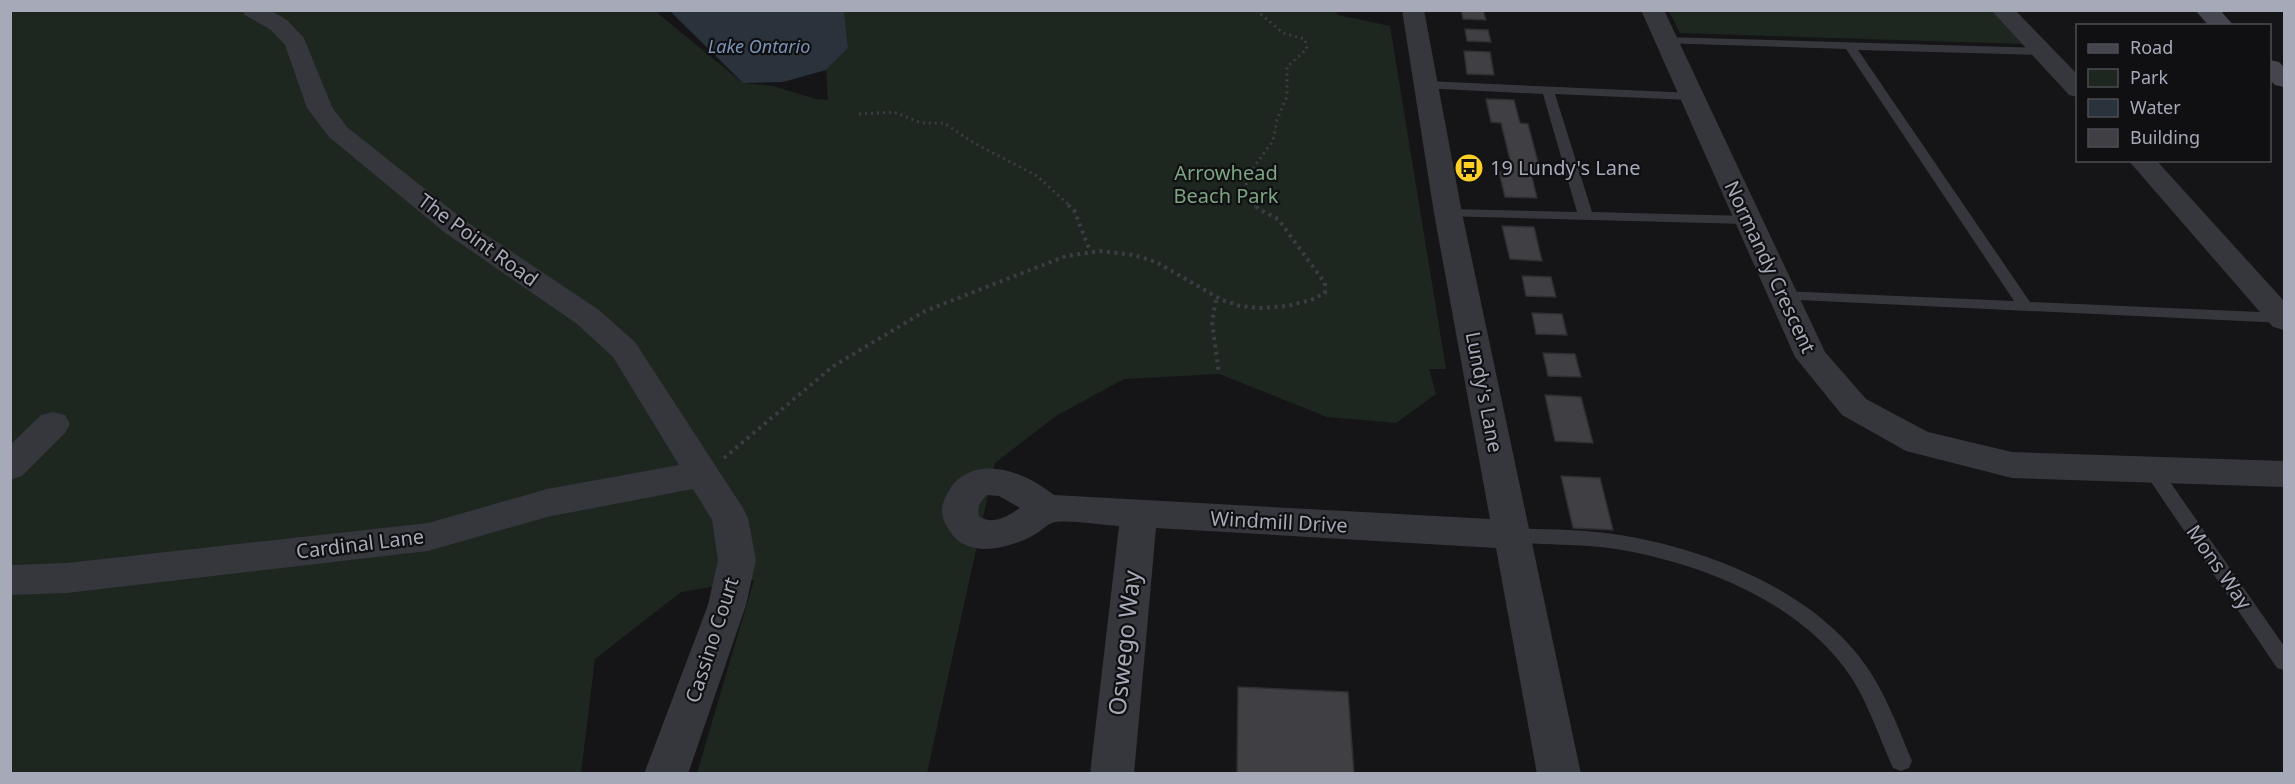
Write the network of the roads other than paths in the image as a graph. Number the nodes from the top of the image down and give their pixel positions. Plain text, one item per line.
1 (253, 10) edge
2 (1413, 10) edge
3 (1652, 10) edge
4 (2002, 10) edge
5 (2206, 10) edge
6 (2221, 24) edge
7 (1665, 41) junction
8 (1850, 46) junction
9 (2042, 51) junction
10 (2271, 67) edge
11 (2284, 80) edge
12 (1426, 85) junction
13 (2076, 88) edge
14 (1548, 90) junction
15 (1690, 96) junction
16 (2143, 162) edge
17 (1448, 213) junction
18 (1586, 216) junction
19 (1747, 220) junction
20 (1782, 296) junction
21 (2026, 307) junction
22 (2284, 319) edge
23 (53, 424) dead end
24 (10, 467) edge
25 (2153, 471) junction
26 (704, 474) junction
27 (2284, 474) edge
28 (1046, 508) dead end
29 (1139, 513) junction
30 (1513, 535) junction
31 (10, 580) edge
32 (2284, 662) edge
33 (1901, 761) dead end
34 (666, 774) edge
35 (1112, 774) edge
36 (1559, 774) edge

1 - 26 street, The Point Road
2 - 12 street, Lundy's Lane
3 - 7 street, Normandy Crescent
4 - 9 street
5 - 6 main road
7 - 8 lane
7 - 15 street, Normandy Crescent
8 - 9 lane
8 - 21 lane
9 - 13 street
10 - 11 main road
12 - 14 lane
12 - 17 street, Lundy's Lane
14 - 15 lane
14 - 18 lane
15 - 19 street, Normandy Crescent
16 - 22 street
17 - 18 lane
17 - 30 street, Lundy's Lane
18 - 19 lane
19 - 20 street, Normandy Crescent
20 - 21 lane
20 - 25 street, Normandy Crescent
21 - 22 lane
23 - 24 street
25 - 27 street, Normandy Crescent
25 - 32 lane, Mons Way
26 - 31 street, Cardinal Lane
26 - 34 street, Cassino Court
28 - 29 street, Windmill Drive
29 - 30 street, Windmill Drive
29 - 35 street, Oswego Way
30 - 33 lane
30 - 36 street, Lundy's Lane

